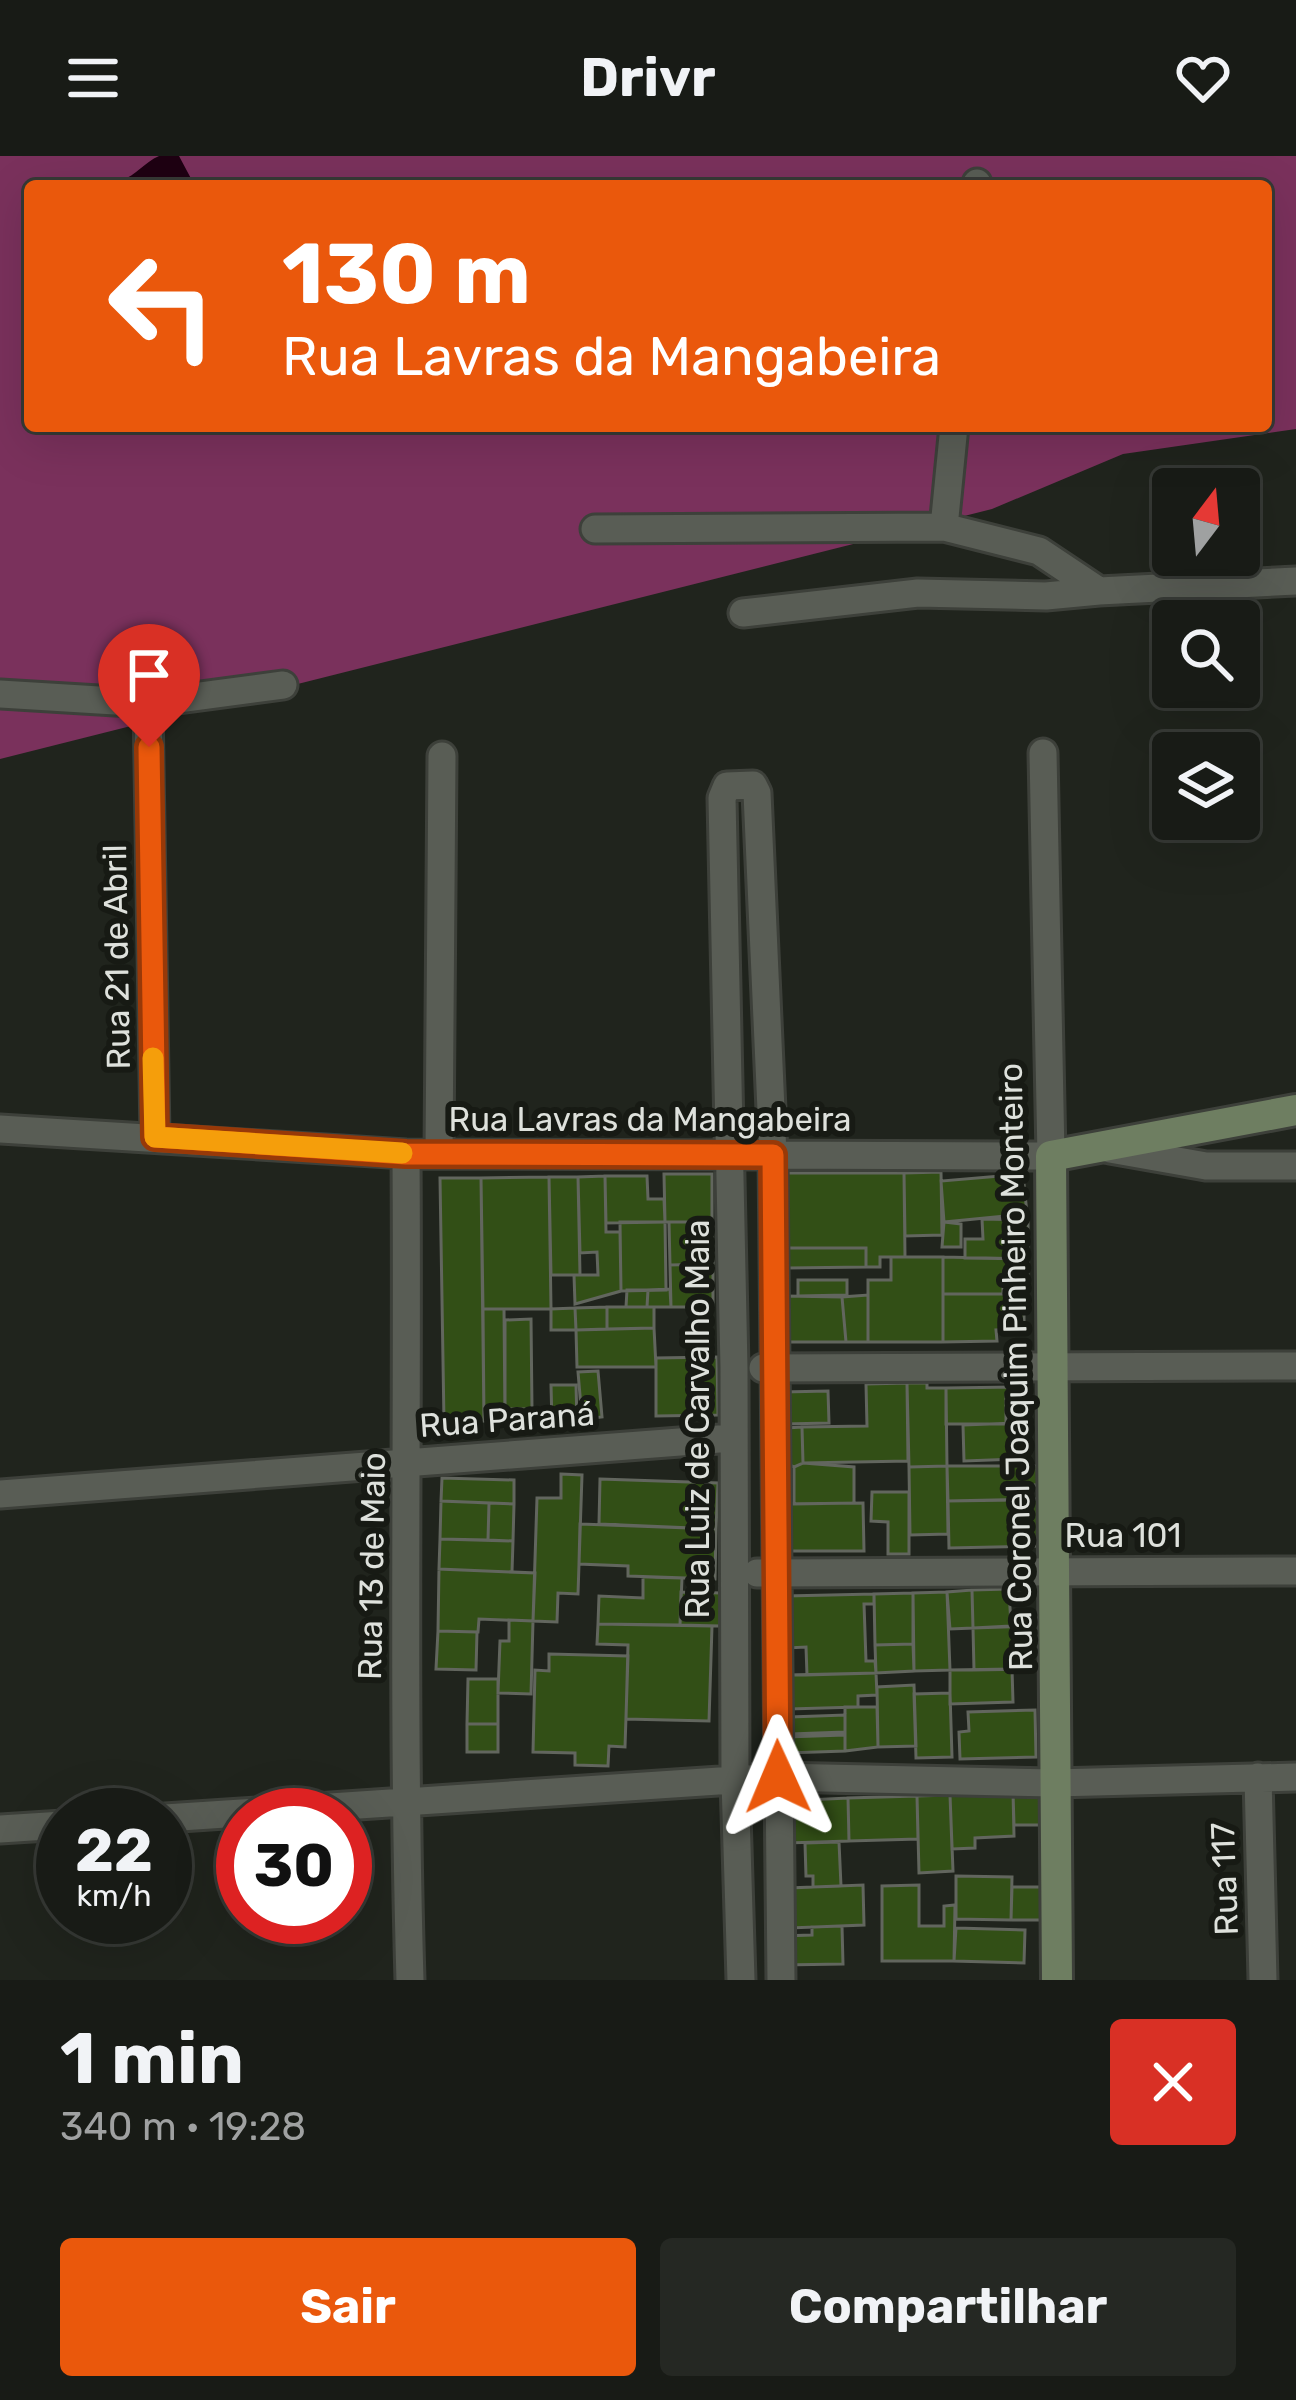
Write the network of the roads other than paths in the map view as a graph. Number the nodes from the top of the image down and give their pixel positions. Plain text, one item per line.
1 (952, 432) edge
2 (944, 527) junction
3 (595, 529) dead end
4 (1296, 581) edge
5 (1099, 591) junction
6 (743, 613) dead end
7 (283, 685) dead end
8 (0, 694) edge
9 (148, 703) junction
10 (1042, 753) dead end
11 (442, 756) dead end
12 (1296, 1110) edge
13 (0, 1129) edge
14 (155, 1137) junction
15 (1104, 1148) junction
16 (406, 1154) junction
17 (439, 1154) junction
18 (731, 1155) junction
19 (773, 1155) junction
20 (1051, 1156) junction
21 (1296, 1166) edge
22 (1296, 1366) edge
23 (777, 1368) junction
24 (734, 1369) junction
25 (1055, 1369) junction
26 (732, 1438) junction
27 (409, 1463) junction
28 (0, 1495) edge
29 (1054, 1571) junction
30 (1296, 1571) edge
31 (775, 1572) junction
32 (735, 1574) junction
33 (778, 1777) junction
34 (1258, 1777) junction
35 (1296, 1777) edge
36 (735, 1780) junction
37 (1054, 1784) junction
38 (404, 1802) junction
39 (192, 1816) edge
40 (36, 1827) edge
41 (0, 1829) edge
42 (410, 1980) edge
43 (741, 1980) edge
44 (782, 1980) edge
45 (1057, 1980) edge
46 (1263, 1980) edge

1 - 2 street
2 - 3 street
2 - 5 street
4 - 5 street
5 - 6 street
7 - 9 street
8 - 9 street
9 - 14 street, Rua 21 de Abril
10 - 20 street, Rua Coronel Joaquim Pinheiro Monteiro
11 - 17 street
12 - 15 street, Rua Lavras da Mangabeira
13 - 14 street, Rua Lavras da Mangabeira
14 - 16 street, Rua Lavras da Mangabeira
15 - 20 street, Rua Lavras da Mangabeira
15 - 21 street
16 - 17 street, Rua Lavras da Mangabeira
16 - 27 street, Rua 13 de Maio
17 - 18 street, Rua Lavras da Mangabeira
18 - 19 street, Rua Lavras da Mangabeira
18 - 19 street, Rua Luiz de Carvalho Maia
18 - 24 street, Rua Luiz de Carvalho Maia
19 - 20 street, Rua Lavras da Mangabeira
19 - 23 street, Rua Luiz de Carvalho Maia
20 - 25 street, Rua Coronel Joaquim Pinheiro Monteiro
22 - 25 street
23 - 24 street
23 - 25 street
23 - 31 street, Rua Luiz de Carvalho Maia
24 - 26 street, Rua Luiz de Carvalho Maia
25 - 29 street, Rua Coronel Joaquim Pinheiro Monteiro
26 - 27 street, Rua Paraná
26 - 32 street, Rua Luiz de Carvalho Maia
27 - 28 street, Rua Paraná
27 - 38 street, Rua 13 de Maio
29 - 30 street, Rua 101
29 - 31 street, Rua 101
29 - 37 street, Rua Coronel Joaquim Pinheiro Monteiro
31 - 32 street, Rua 101
31 - 33 street, Rua Luiz de Carvalho Maia
32 - 36 street, Rua Luiz de Carvalho Maia
33 - 36 street
33 - 37 street
33 - 44 street, Rua Luiz de Carvalho Maia
34 - 35 street
34 - 37 street
34 - 46 street, Rua 117
36 - 38 street
36 - 43 street, Rua Luiz de Carvalho Maia
37 - 45 street, Rua Coronel Joaquim Pinheiro Monteiro
38 - 39 street
38 - 42 street, Rua 13 de Maio
40 - 41 street

